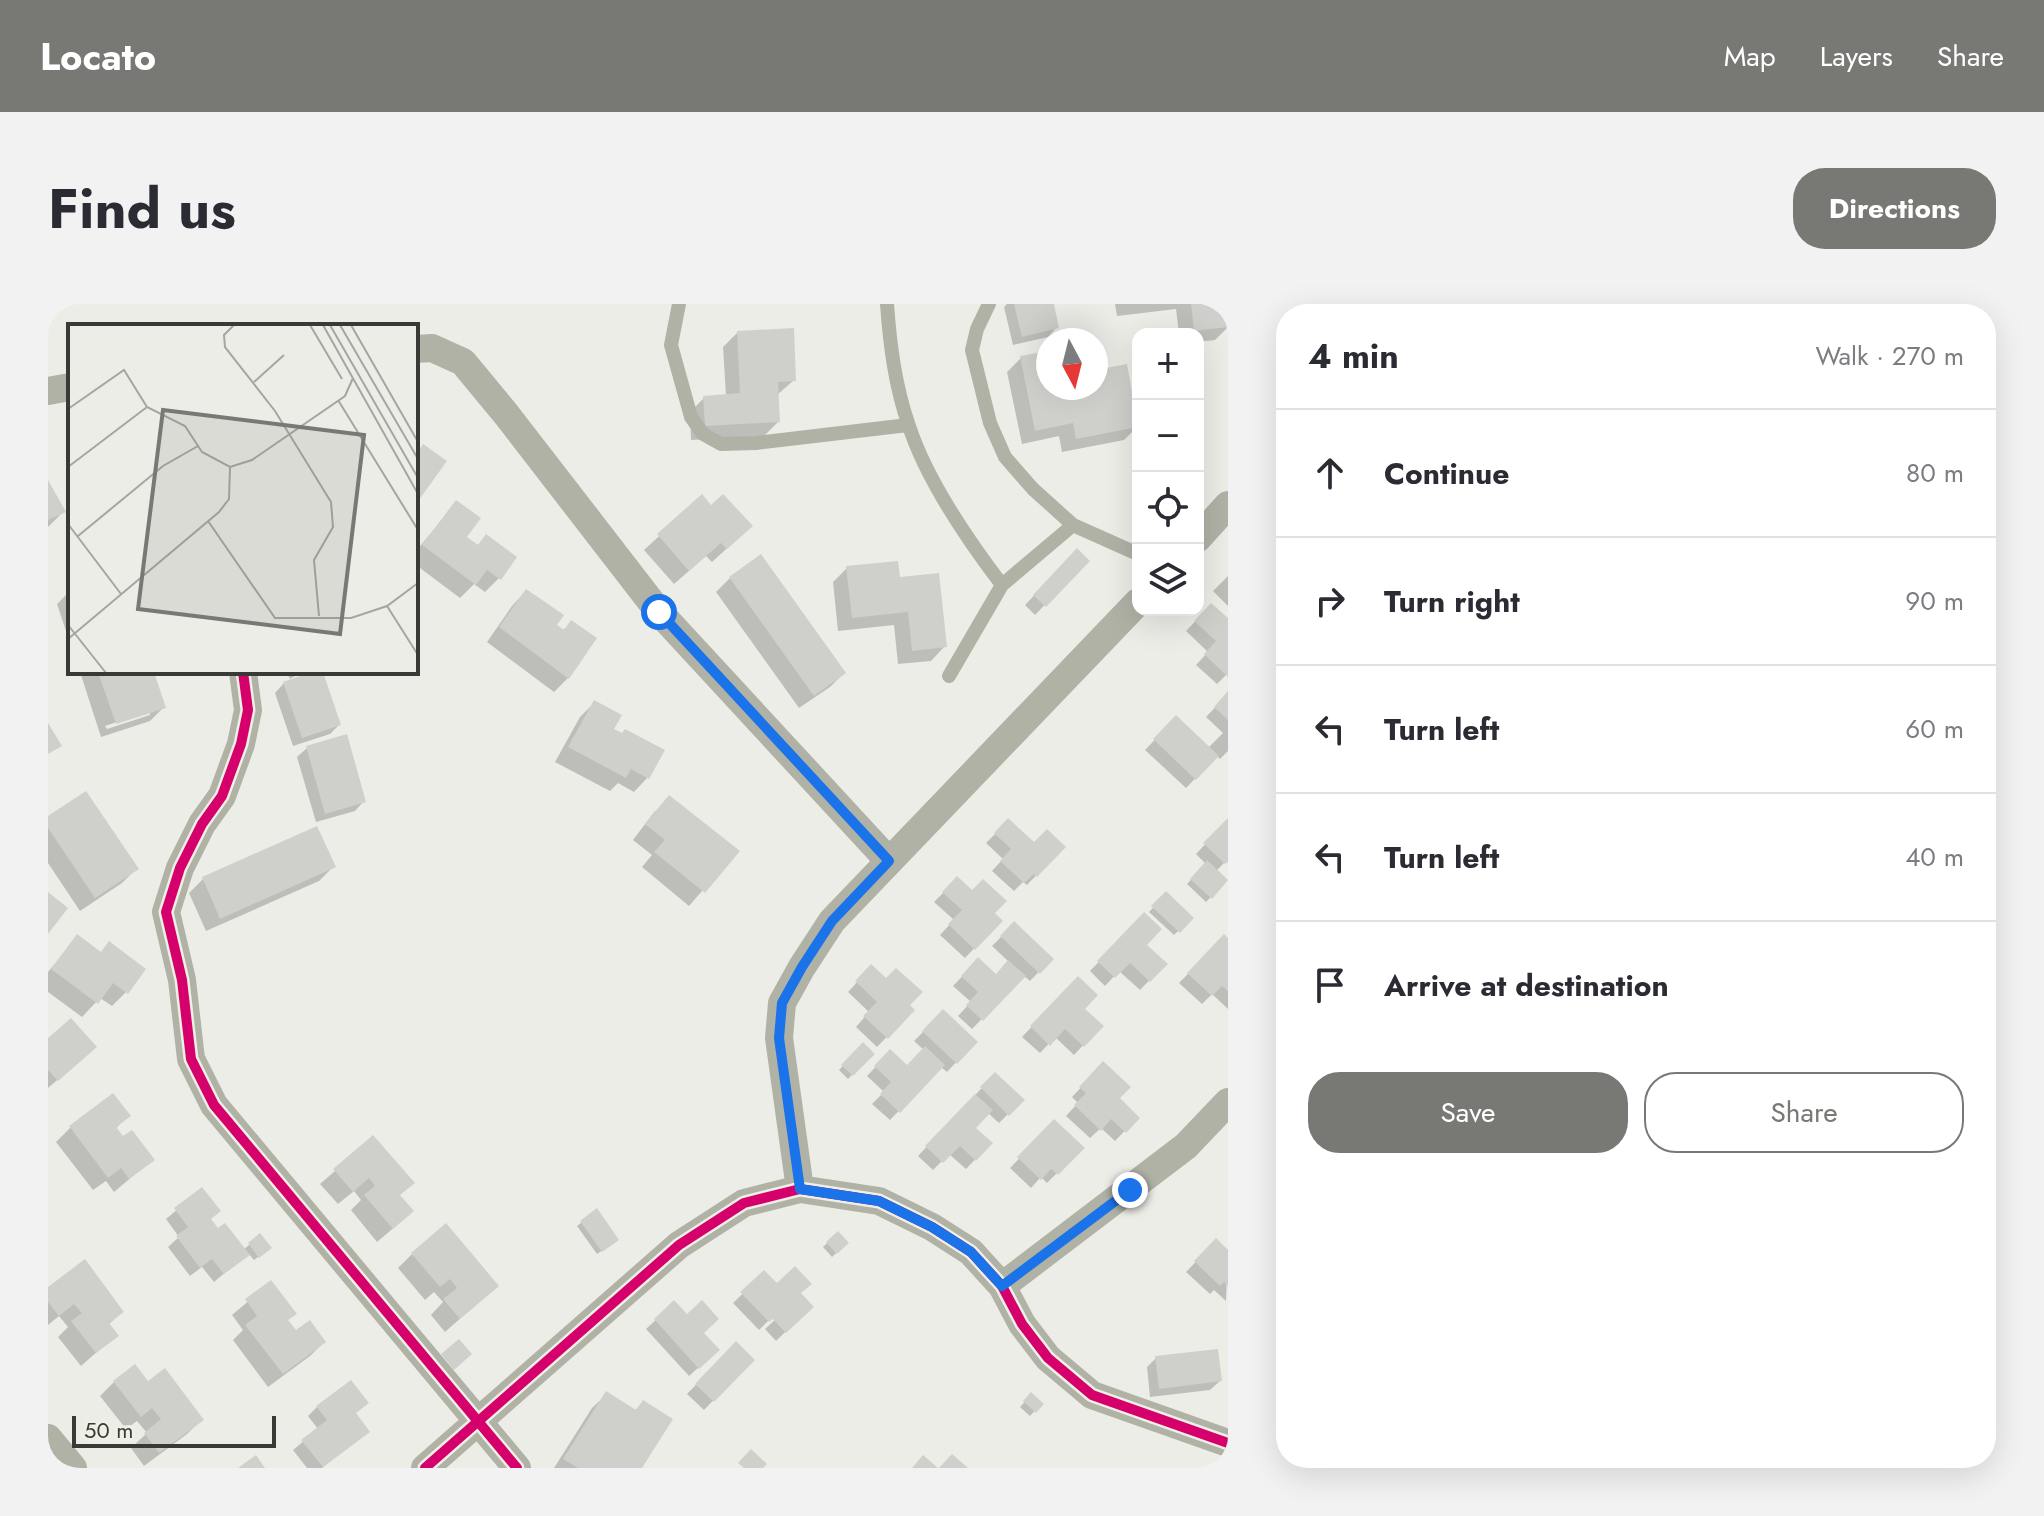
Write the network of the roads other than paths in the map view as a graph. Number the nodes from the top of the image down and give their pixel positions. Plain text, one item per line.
1 (679, 304) edge
2 (989, 304) edge
3 (884, 305) edge
4 (418, 349) edge
5 (68, 387) edge
6 (48, 391) edge
7 (908, 425) junction
8 (1228, 505) edge
9 (1073, 525) junction
10 (1204, 531) edge
11 (1132, 551) edge
12 (1002, 585) junction
13 (1132, 608) edge
14 (243, 674) edge
15 (949, 676) dead end
16 (889, 861) junction
17 (1228, 1102) edge
18 (800, 1189) junction
19 (1002, 1286) junction
20 (476, 1421) junction
21 (48, 1438) edge
22 (1228, 1443) edge
23 (73, 1468) edge
24 (425, 1468) edge
25 (517, 1468) edge

1 - 7 lane
2 - 9 lane
3 - 7 lane
4 - 16 street
5 - 6 street
7 - 12 lane
8 - 10 street
9 - 11 lane
9 - 12 lane
12 - 15 lane
13 - 16 street
14 - 20 street
16 - 18 street
17 - 19 street
18 - 19 street
18 - 20 street
19 - 22 street
20 - 24 street
20 - 25 street
21 - 23 street

